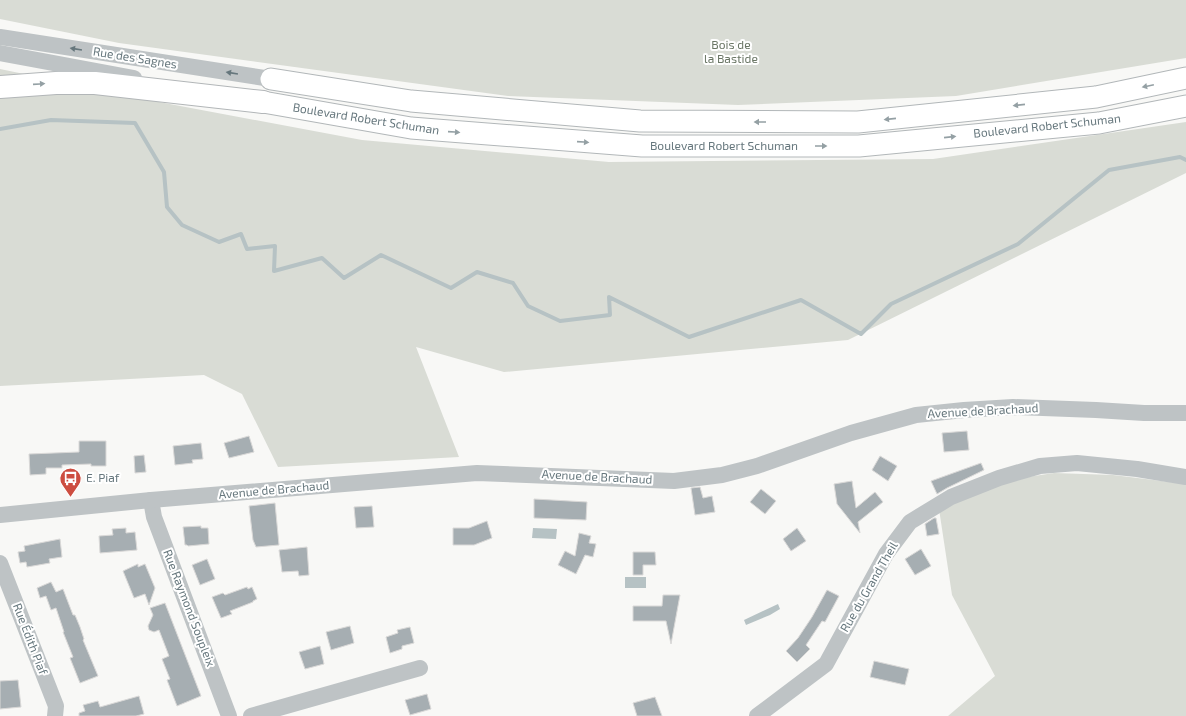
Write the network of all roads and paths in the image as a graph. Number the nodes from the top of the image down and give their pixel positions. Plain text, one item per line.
1 (0, 37) edge
2 (0, 53) edge
3 (1186, 78) edge
4 (271, 79) joint
5 (0, 86) edge
6 (263, 102) junction
7 (1186, 106) edge
8 (1186, 413) edge
9 (1186, 477) edge
10 (151, 500) junction
11 (0, 515) edge
12 (0, 563) edge
13 (420, 668) dead end
14 (284, 712) edge
15 (55, 716) edge
16 (229, 716) edge
17 (251, 716) edge
18 (757, 716) edge

4 -> 1 street, Rue des Sagnes
2 - 6 street, Rue des Sagnes
3 -> 4 main road, Boulevard Robert Schuman
5 -> 6 highway
6 -> 7 main road, Boulevard Robert Schuman
8 - 10 street, Avenue de Brachaud
9 - 18 street, Rue du Grand Theil
10 - 11 street, Avenue de Brachaud
10 - 16 street, Rue Raymond Soupleix
12 - 15 street, Rue Édith Piaf
13 - 14 street
14 - 17 street

